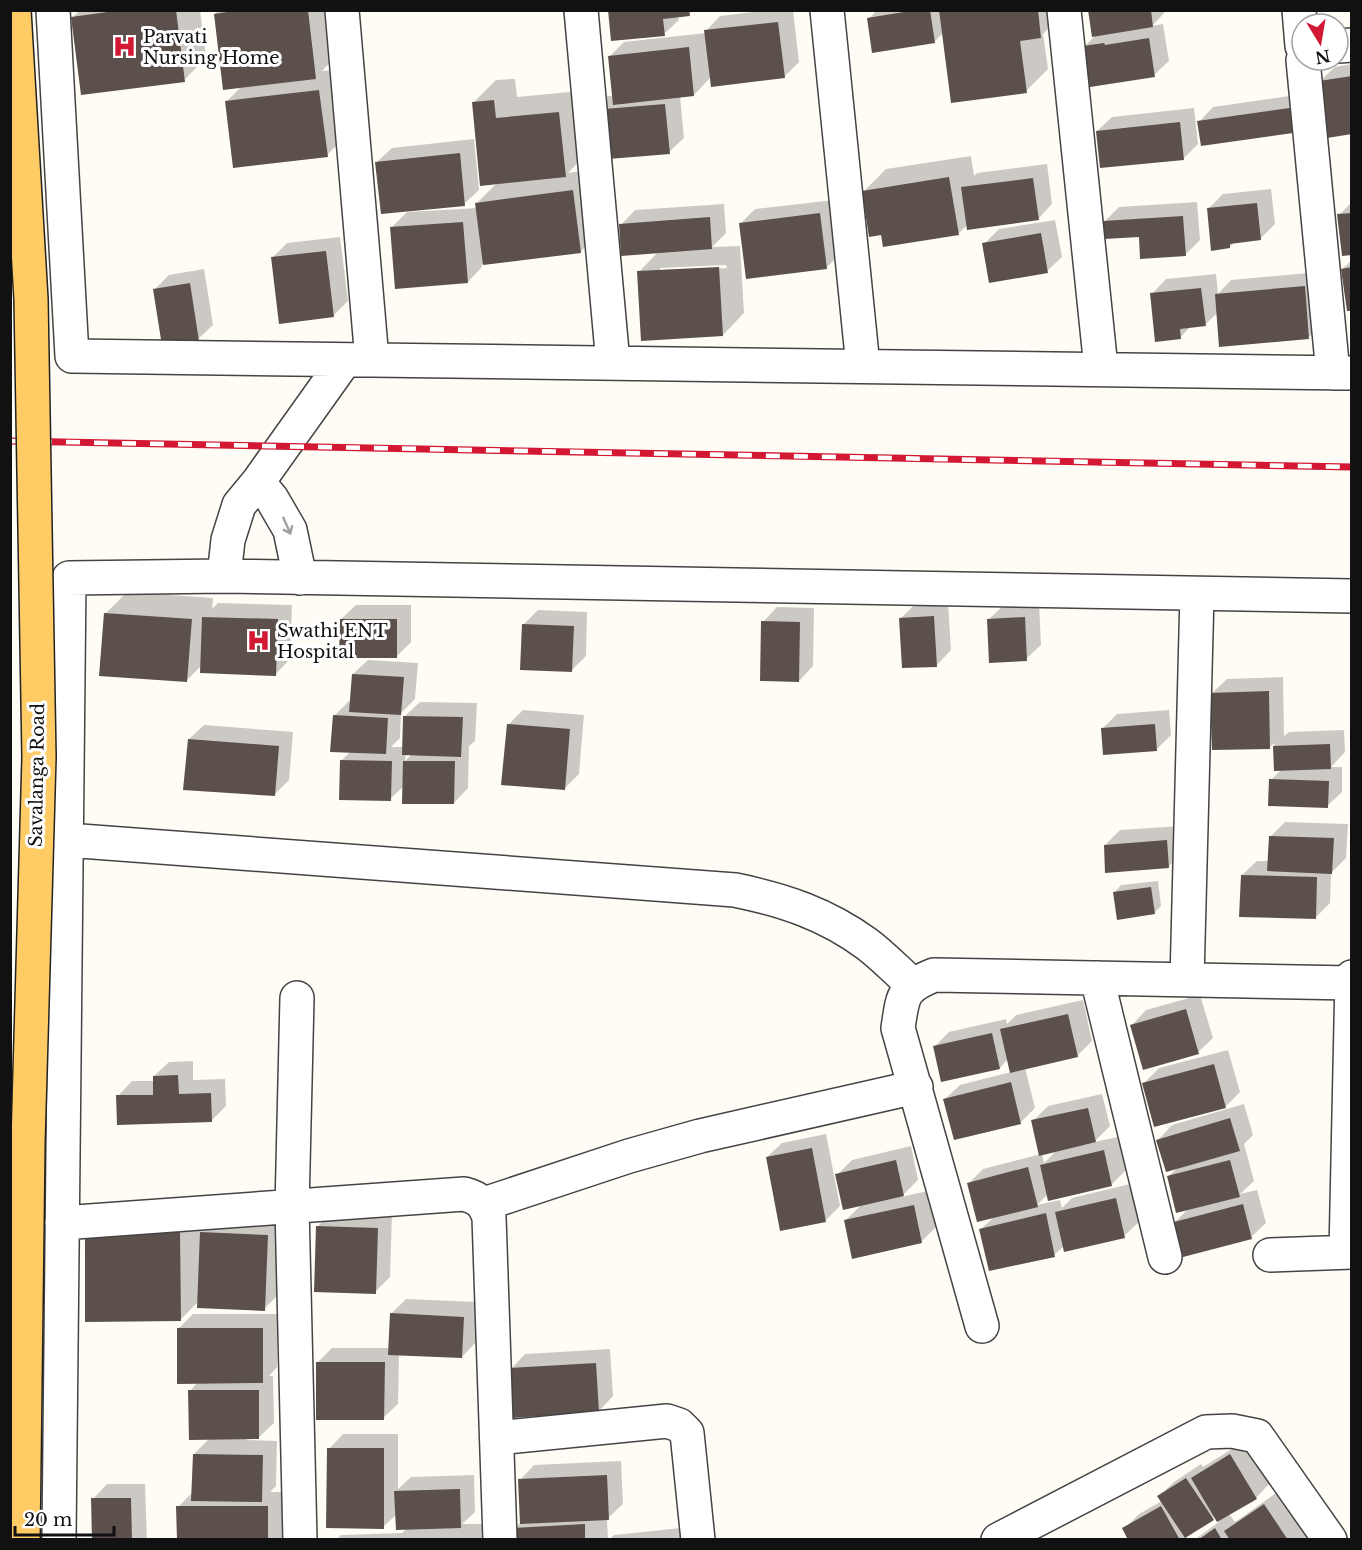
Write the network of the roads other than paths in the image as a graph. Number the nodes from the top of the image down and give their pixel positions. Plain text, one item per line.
1 (14, 10) edge
2 (53, 10) edge
3 (342, 10) edge
4 (580, 10) edge
5 (827, 10) edge
6 (1064, 10) edge
7 (1304, 72) edge
8 (358, 360) junction
9 (613, 363) junction
10 (863, 366) junction
11 (1101, 369) junction
12 (1342, 373) edge
13 (258, 482) junction
14 (224, 576) junction
15 (300, 578) junction
16 (1197, 594) junction
17 (1352, 596) edge
18 (67, 840) junction
19 (1352, 977) edge
20 (1097, 978) junction
21 (1187, 980) junction
22 (1352, 983) edge
23 (912, 984) junction
24 (297, 998) dead end
25 (916, 1088) junction
26 (484, 1204) junction
27 (292, 1207) junction
28 (62, 1223) junction
29 (1349, 1252) edge
30 (1270, 1255) dead end
31 (1165, 1257) dead end
32 (982, 1326) dead end
33 (497, 1438) junction
34 (23, 1539) edge
35 (59, 1539) edge
36 (300, 1539) edge
37 (500, 1539) edge
38 (698, 1539) edge
39 (998, 1539) edge
40 (1330, 1539) edge

1 - 34 main road, Savalanga Road, bridge
2 - 8 street
3 - 8 street
4 - 9 street
5 - 10 street
6 - 11 street
7 - 12 street
8 - 9 street
8 - 13 street
9 - 10 street
10 - 11 street
11 - 12 street
13 - 14 street
13 -> 15 street
14 - 15 street
14 - 18 street
15 - 16 street
16 - 17 street
16 - 21 street
18 - 23 street
18 - 28 street
19 - 22 street
20 - 21 street
20 - 23 street
20 - 31 street
21 - 22 street
22 - 29 street
23 - 25 street
24 - 27 street
25 - 26 street
25 - 32 street
26 - 27 street
26 - 33 street
27 - 28 street
27 - 36 street
28 - 35 street
29 - 30 street
33 - 37 street
33 - 38 street
39 - 40 street

